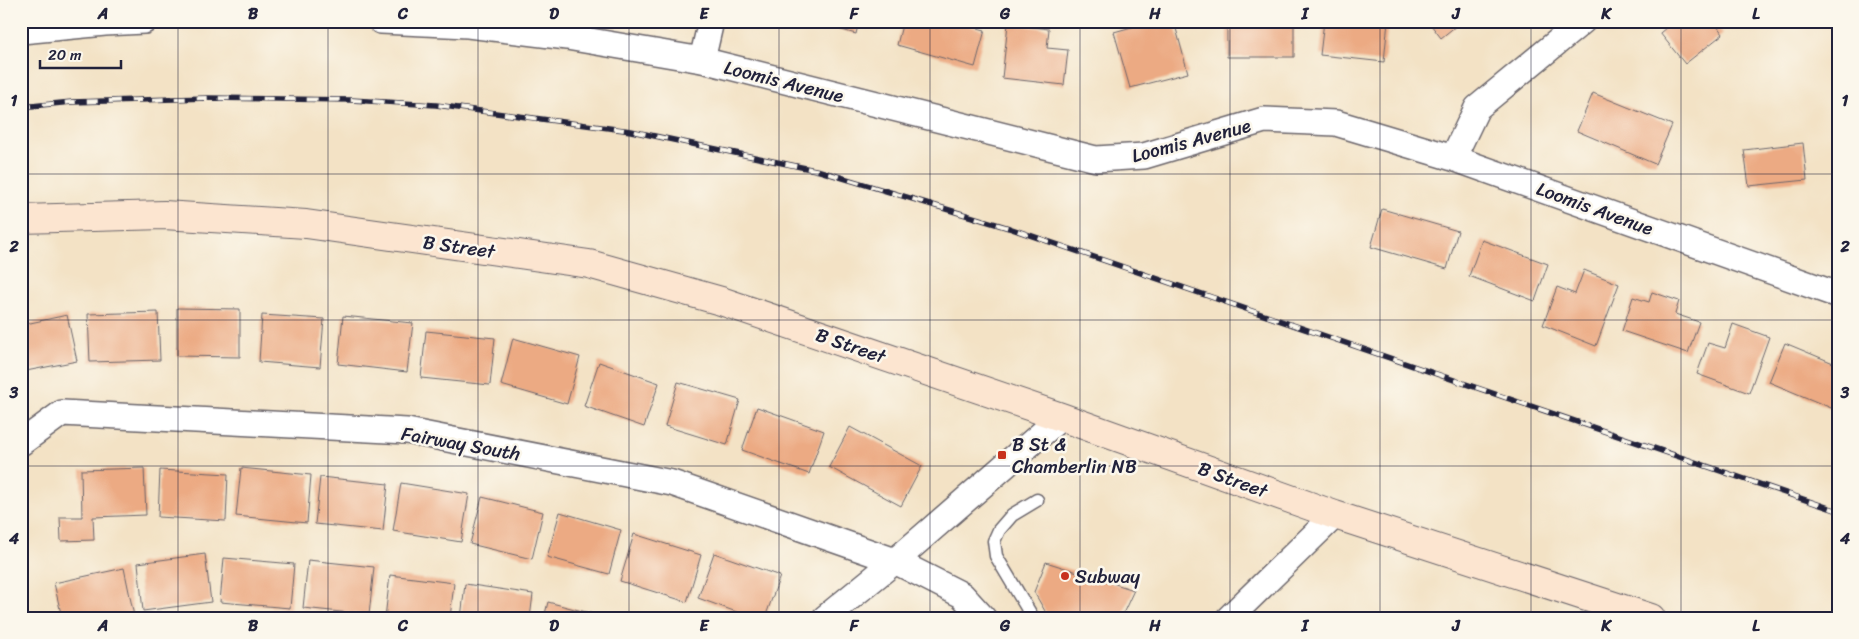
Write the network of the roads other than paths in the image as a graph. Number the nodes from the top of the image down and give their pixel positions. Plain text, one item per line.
1 (144, 21) edge
2 (381, 21) edge
3 (711, 21) edge
4 (1583, 21) edge
5 (21, 31) edge
6 (702, 60) junction
7 (1453, 158) junction
8 (21, 219) edge
9 (1838, 295) edge
10 (1061, 417) junction
11 (21, 443) edge
12 (1037, 500) dead end
13 (1335, 515) junction
14 (895, 562) junction
15 (825, 618) edge
16 (983, 618) edge
17 (1033, 618) edge
18 (1229, 618) edge
19 (1651, 618) edge

1 - 5 street
2 - 6 street, Loomis Avenue
3 - 6 street
4 - 7 street
6 - 7 street, Loomis Avenue
7 - 9 street, Loomis Avenue
8 - 10 main road, B Street
10 - 13 main road, B Street
10 - 14 street
11 - 14 street, Fairway South
12 - 17 lane
13 - 18 street
13 - 19 main road, B Street
14 - 15 street
14 - 16 street, Fairway South

